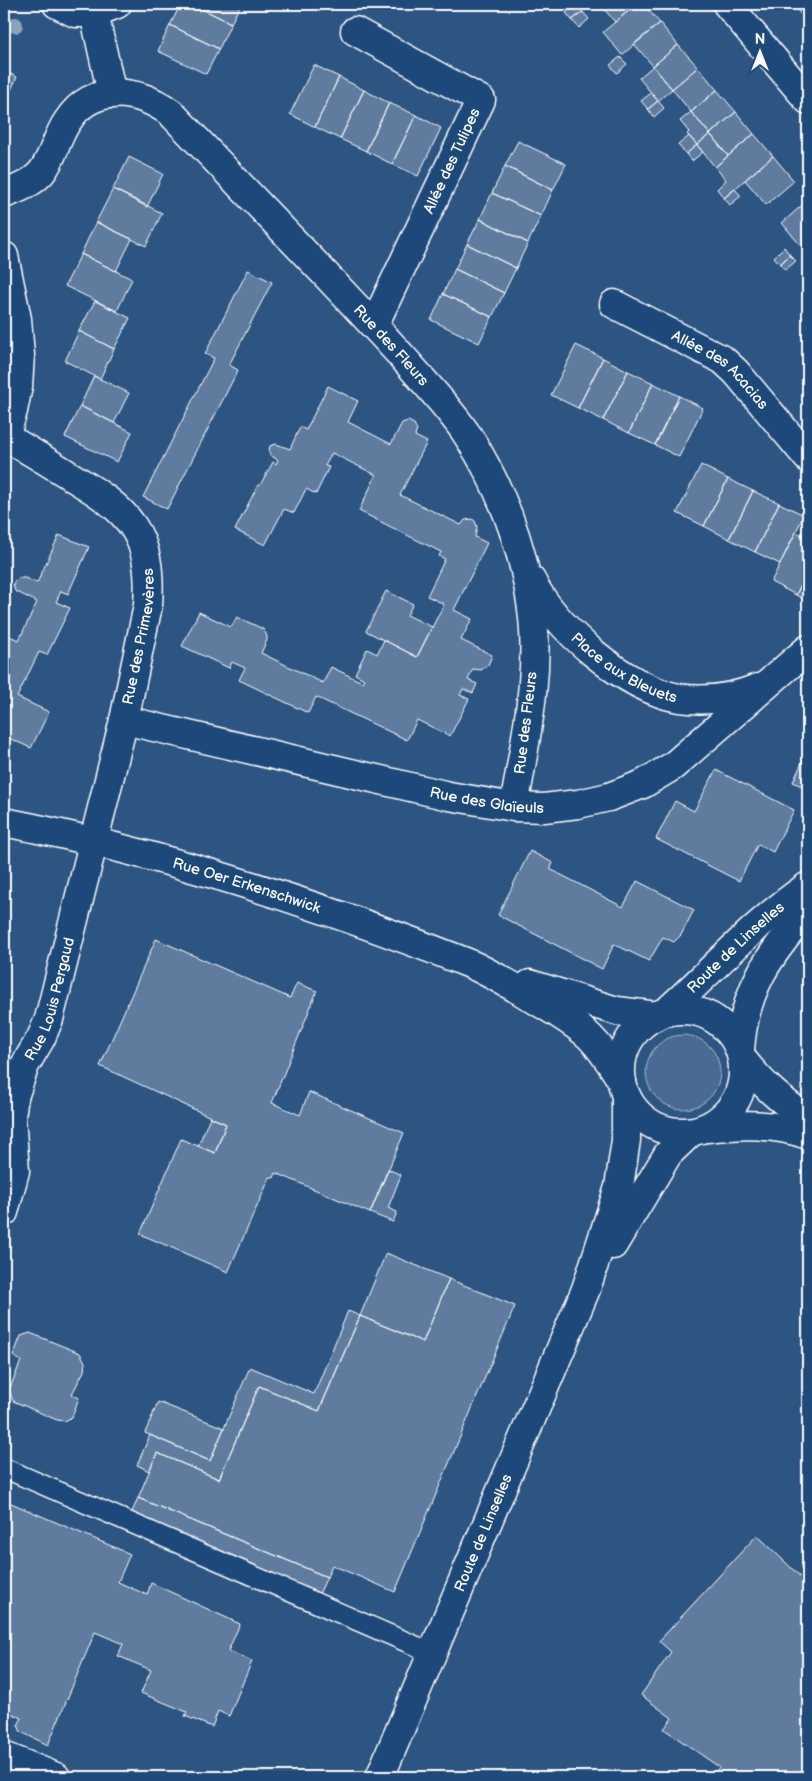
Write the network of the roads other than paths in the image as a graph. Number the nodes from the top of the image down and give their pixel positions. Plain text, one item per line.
1 (57, 4) edge
2 (727, 4) edge
3 (105, 8) edge
4 (355, 31) dead end
5 (112, 94) junction
6 (808, 100) edge
7 (4, 194) edge
8 (4, 256) edge
9 (614, 304) dead end
10 (374, 325) junction
11 (5, 438) edge
12 (808, 458) edge
13 (523, 562) junction
14 (808, 650) edge
15 (765, 685) junction
16 (124, 720) junction
17 (514, 807) junction
18 (4, 822) edge
19 (94, 842) junction
20 (808, 886) edge
21 (808, 910) edge
22 (484, 970) junction
23 (661, 1014) junction
24 (741, 1055) junction
25 (624, 1088) junction
26 (808, 1119) edge
27 (699, 1130) junction
28 (808, 1135) edge
29 (4, 1212) edge
30 (586, 1289) junction
31 (4, 1468) edge
32 (432, 1653) junction
33 (4, 1756) edge
34 (56, 1777) edge
35 (380, 1777) edge

1 - 3 street
2 - 6 street
3 - 5 street
4 - 10 street, Allée des Tulipes
5 - 7 street, Rue des Fleurs
5 - 10 street, Rue des Fleurs
8 - 11 street
9 - 12 street, Allée des Acacias
10 - 13 street, Rue des Fleurs
11 - 16 street, Rue des Primevères
13 - 15 street, Place aux Bleuets
13 - 17 street, Rue des Fleurs
14 - 15 street, Rue des Glaïeuls
15 - 17 street, Rue des Glaïeuls
16 - 17 street, Rue des Glaïeuls
16 - 19 street, Rue des Primevères
18 - 19 street, Rue Oer Erkenschwick
19 - 22 street, Rue Oer Erkenschwick
19 - 29 street, Rue Louis Pergaud
20 - 23 street, Route de Linselles
21 - 24 street, Route de Linselles
22 - 23 street, Rue Oer Erkenschwick
22 - 25 street, Rue Oer Erkenschwick
23 - 24 street
23 - 25 street
24 - 26 street
24 - 27 street
25 - 27 street
25 - 30 street, Route de Linselles
27 - 28 street
27 - 30 street, Route de Linselles
30 - 32 street, Route de Linselles
31 - 32 lane
32 - 35 street, Route de Linselles
33 - 34 street

